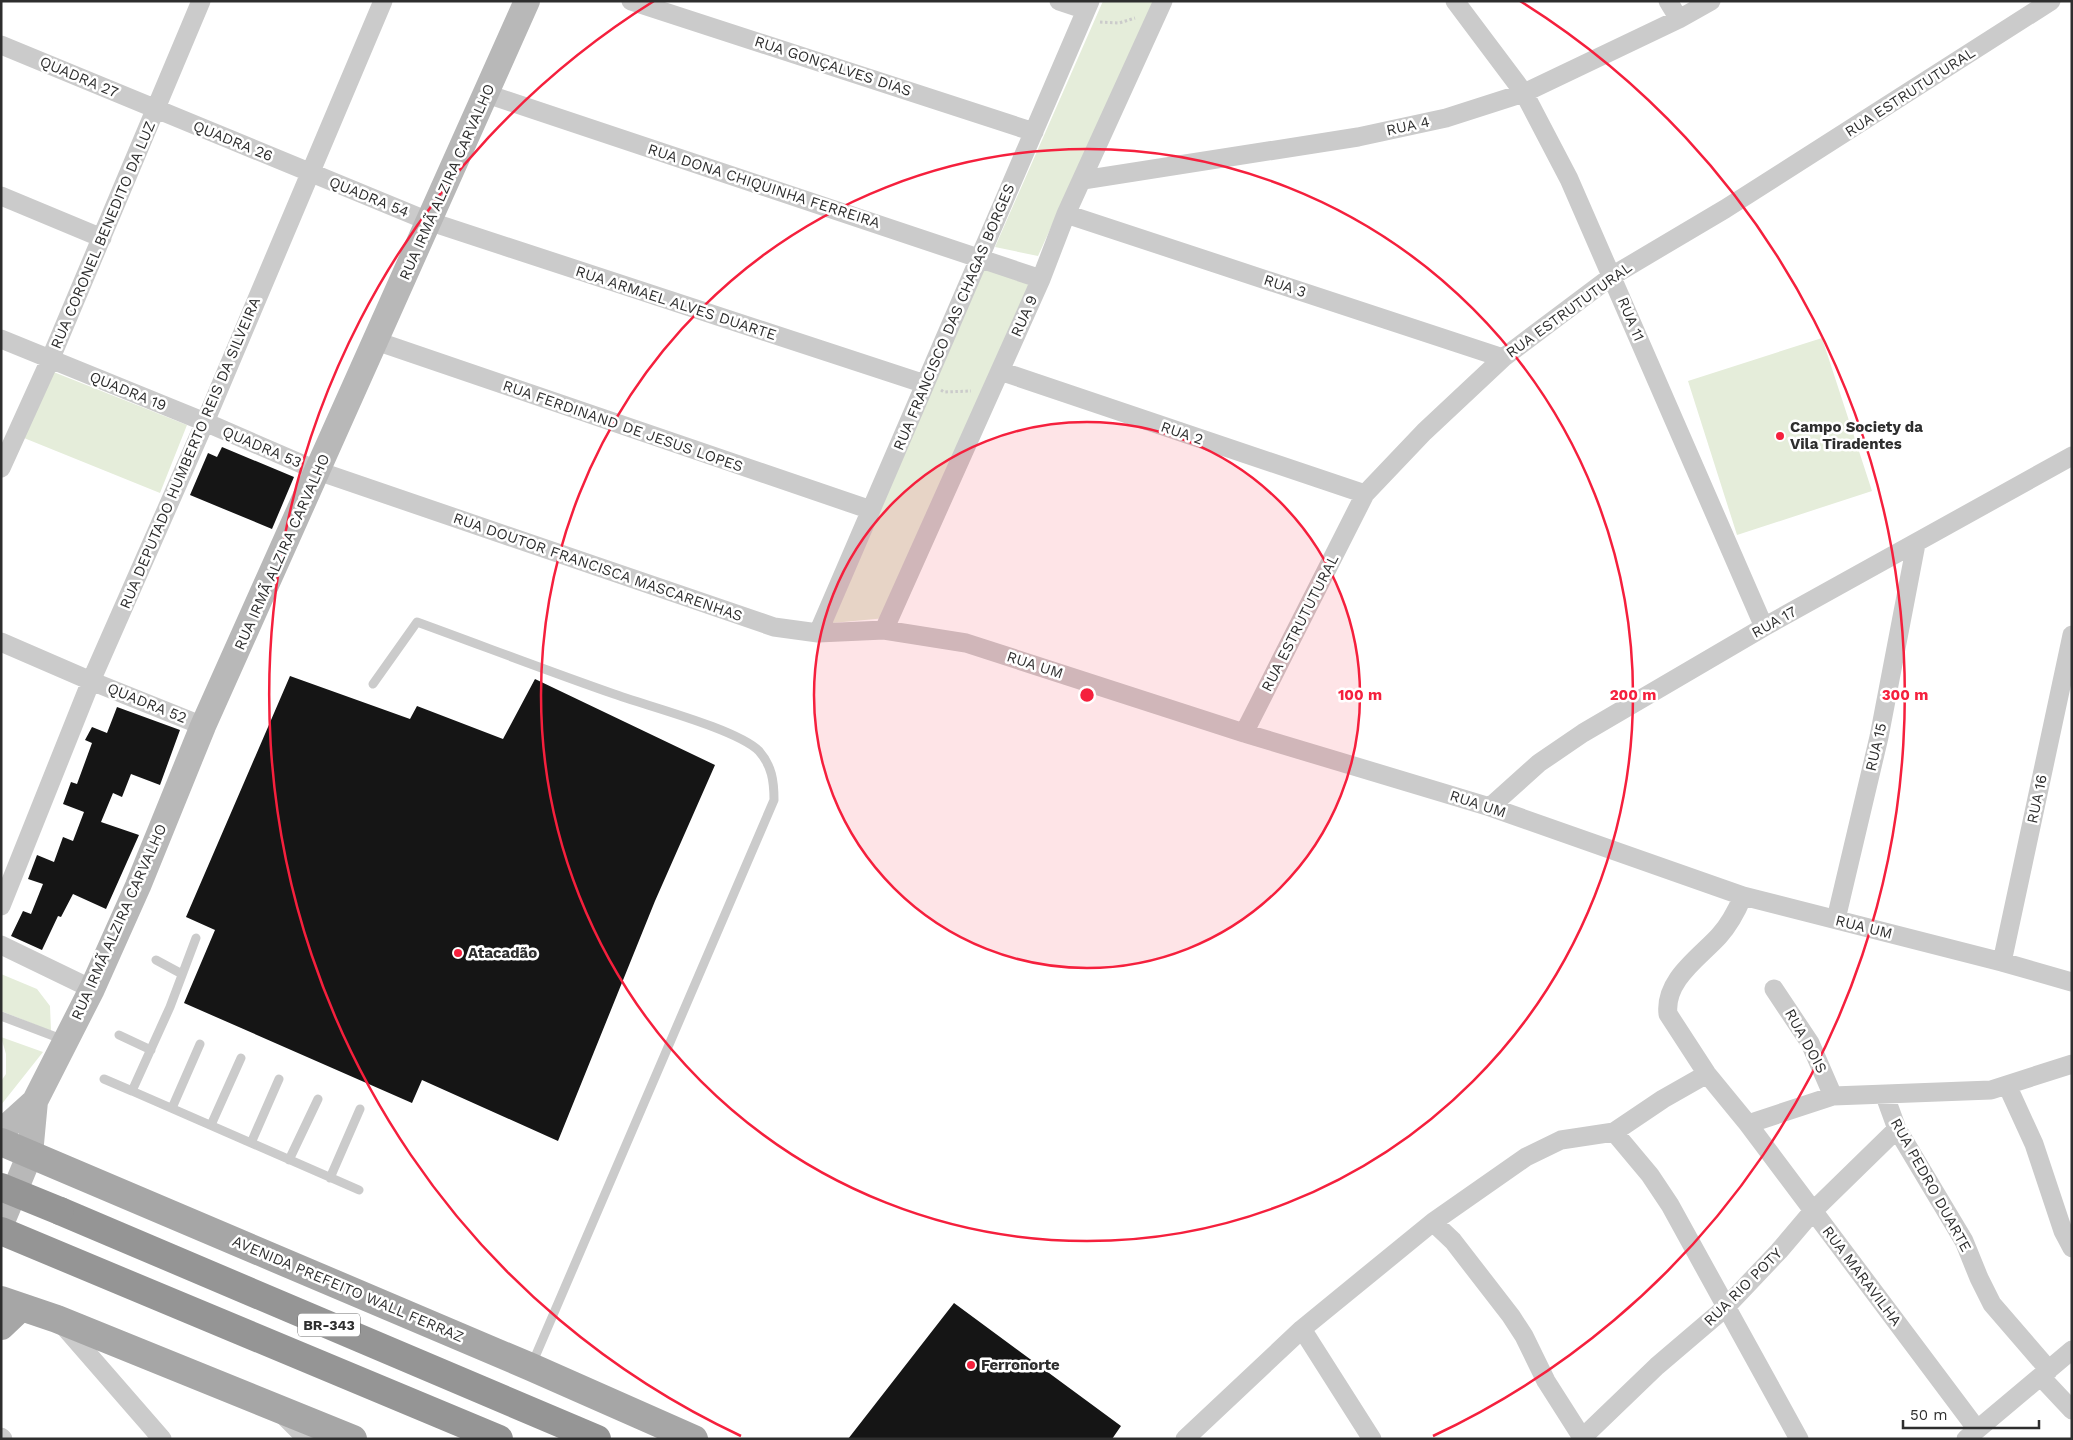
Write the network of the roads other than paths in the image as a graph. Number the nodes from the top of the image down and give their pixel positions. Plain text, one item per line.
1 (201, 1) edge
2 (383, 1) edge
3 (527, 1) edge
4 (631, 1) edge
5 (1059, 1) edge
6 (1455, 1) edge
7 (1668, 1) edge
8 (1711, 1) edge
9 (2051, 1) edge
10 (1088, 6) edge
11 (1161, 7) edge
12 (1679, 19) junction
13 (1, 45) edge
14 (1524, 93) junction
15 (487, 94) junction
16 (156, 109) junction
17 (1034, 132) junction
18 (311, 173) junction
19 (1083, 180) junction
20 (1, 196) edge
21 (1066, 214) junction
22 (428, 221) junction
23 (102, 238) junction
24 (980, 258) junction
25 (1612, 276) junction
26 (1041, 279) junction
27 (1, 339) edge
28 (376, 341) junction
29 (1503, 358) junction
30 (50, 360) junction
31 (1000, 371) junction
32 (925, 384) junction
33 (205, 422) junction
34 (2072, 456) edge
35 (1, 468) edge
36 (318, 471) junction
37 (1365, 494) junction
38 (871, 510) junction
39 (1916, 544) junction
40 (1764, 627) junction
41 (884, 630) junction
42 (818, 633) junction
43 (2072, 635) edge
44 (1, 642) edge
45 (91, 681) junction
46 (373, 684) dead end
47 (203, 726) junction
48 (1244, 733) junction
49 (1490, 807) junction
50 (1743, 896) junction
51 (1, 906) edge
52 (1836, 919) junction
53 (196, 938) dead end
54 (1, 944) edge
55 (156, 960) dead end
56 (2002, 962) junction
57 (182, 974) junction
58 (2072, 982) edge
59 (92, 989) junction
60 (1774, 989) dead end
61 (1, 1016) edge
62 (119, 1034) dead end
63 (66, 1040) junction
64 (200, 1044) dead end
65 (151, 1050) junction
66 (241, 1058) dead end
67 (2072, 1064) edge
68 (1707, 1074) junction
69 (104, 1079) dead end
70 (279, 1079) dead end
71 (2007, 1085) junction
72 (132, 1091) junction
73 (1833, 1096) junction
74 (1885, 1096) junction
75 (318, 1099) dead end
76 (35, 1100) junction
77 (172, 1108) junction
78 (360, 1110) dead end
79 (1748, 1124) junction
80 (211, 1125) junction
81 (1897, 1129) junction
82 (1, 1132) edge
83 (1614, 1132) junction
84 (1, 1142) edge
85 (251, 1143) junction
86 (30, 1154) junction
87 (289, 1160) junction
88 (330, 1178) junction
89 (1, 1187) edge
90 (359, 1190) dead end
91 (1814, 1211) junction
92 (1433, 1222) junction
93 (1, 1224) edge
94 (1, 1231) edge
95 (2072, 1248) edge
96 (11, 1303) edge
97 (1725, 1308) junction
98 (57, 1319) junction
99 (1, 1326) edge
100 (1302, 1329) junction
101 (2072, 1350) edge
102 (531, 1367) junction
103 (2045, 1373) junction
104 (274, 1405) junction
105 (2072, 1410) edge
106 (1971, 1434) edge
107 (1582, 1438) edge
108 (162, 1439) edge
109 (307, 1439) edge
110 (353, 1439) edge
111 (498, 1439) edge
112 (597, 1439) edge
113 (694, 1439) edge
114 (1185, 1439) edge
115 (1372, 1439) edge
116 (1799, 1439) edge

1 - 16 street, RUA CORONEL BENEDITO DA LUZ
2 - 18 street, RUA DEPUTADO HUMBERTO REIS DA SILVEIRA
3 - 15 street, RUA IRMÃ ALZIRA CARVALHO
4 - 17 street, RUA GONÇALVES DIAS
5 - 10 street
6 - 14 street, RUA 11
7 - 12 street
8 - 12 street, RUA 4
9 - 25 street, RUA ESTRUTUTURAL
10 - 17 street, RUA FRANCISCO DAS CHAGAS BORGES
11 - 19 street, RUA 9
12 - 14 street, RUA 4
13 - 16 street, QUADRA 27
14 - 19 street, RUA 4
14 - 25 street, RUA 11
15 - 22 street, RUA IRMÃ ALZIRA CARVALHO
15 - 24 street, RUA DONA CHIQUINHA FERREIRA
16 - 18 street, QUADRA 26
16 - 23 street, RUA CORONEL BENEDITO DA LUZ
17 - 24 street, RUA FRANCISCO DAS CHAGAS BORGES
18 - 22 street, QUADRA 54
18 - 33 street, RUA DEPUTADO HUMBERTO REIS DA SILVEIRA
19 - 21 street, RUA 9
20 - 23 street
21 - 26 street, RUA 9
21 - 29 street, RUA 3
22 - 28 street, RUA IRMÃ ALZIRA CARVALHO
22 - 32 street, RUA ARMAEL ALVES DUARTE
23 - 30 street, RUA CORONEL BENEDITO DA LUZ
24 - 26 street, RUA DONA CHIQUINHA FERREIRA
24 - 32 street, RUA FRANCISCO DAS CHAGAS BORGES
25 - 29 street, RUA ESTRUTUTURAL
25 - 40 street, RUA 11
26 - 31 street, RUA 9
27 - 30 street, QUADRA 19
28 - 36 street, RUA IRMÃ ALZIRA CARVALHO
28 - 38 street, RUA FERDINAND DE JESUS LOPES
29 - 37 street, RUA ESTRUTUTURAL
30 - 33 street, QUADRA 19
30 - 35 street, RUA CORONEL BENEDITO DA LUZ
31 - 37 street, RUA 2
31 - 41 street, RUA 9
32 - 38 street, RUA FRANCISCO DAS CHAGAS BORGES
33 - 36 street, QUADRA 53
33 - 45 street, RUA DEPUTADO HUMBERTO REIS DA SILVEIRA
34 - 39 street, RUA 17
36 - 42 street, RUA DOUTOR FRANCISCA MASCARENHAS
36 - 47 street, RUA IRMÃ ALZIRA CARVALHO
37 - 48 street, RUA ESTRUTUTURAL
38 - 42 street, RUA FRANCISCO DAS CHAGAS BORGES
39 - 40 street, RUA 17
39 - 52 street, RUA 15
40 - 49 street, RUA 17
41 - 42 street, RUA DOUTOR FRANCISCA MASCARENHAS
41 - 48 street, RUA UM
43 - 56 street, RUA 16
44 - 45 street, QUADRA 52
45 - 47 street, QUADRA 52
45 - 51 street, RUA DEPUTADO HUMBERTO REIS DA SILVEIRA
46 - 102 lane
47 - 59 street, RUA IRMÃ ALZIRA CARVALHO
48 - 49 street, RUA UM
49 - 50 street, RUA UM
50 - 52 street, RUA UM
50 - 68 street
52 - 56 street, RUA UM
53 - 57 lane
54 - 59 street
55 - 57 lane
56 - 58 street, RUA UM
57 - 65 lane
59 - 63 street, RUA IRMÃ ALZIRA CARVALHO
60 - 73 street, RUA DOIS
61 - 63 lane
62 - 65 lane
63 - 76 street, RUA IRMÃ ALZIRA CARVALHO
64 - 77 lane
65 - 72 lane
66 - 80 lane
67 - 71 street
68 - 79 street, RUA MARAVILHA
68 - 83 street
69 - 72 lane
70 - 85 lane
71 - 74 street
71 - 95 street
72 - 77 lane
73 - 74 street
73 - 79 street
74 - 81 street, RUA PEDRO DUARTE
75 - 87 lane
76 - 82 street, RUA IRMÃ ALZIRA CARVALHO
76 - 86 street, RUA IRMÃ ALZIRA CARVALHO
77 - 80 lane
78 - 88 lane
79 - 91 street, RUA MARAVILHA
80 - 85 lane
81 - 91 street, RUA RIO POTY
81 - 103 street, RUA PEDRO DUARTE
83 - 92 street
83 - 97 street
84 - 86 main road, AVENIDA PREFEITO WALL FERRAZ
85 - 87 lane
86 - 93 street, RUA IRMÃ ALZIRA CARVALHO
86 - 102 main road, AVENIDA PREFEITO WALL FERRAZ
87 - 88 lane
88 - 90 lane
89 - 112 highway, BR-343, bridge
91 - 97 street, RUA RIO POTY
91 - 106 street, RUA MARAVILHA
92 - 100 street
92 - 107 street
94 - 111 highway, BR-343
96 - 98 main road
96 - 99 main road
97 - 107 street, RUA RIO POTY
97 - 116 street
98 - 104 main road
98 - 108 street
100 - 114 street
100 - 115 street
101 - 103 street
102 - 113 main road, AVENIDA PREFEITO WALL FERRAZ
103 - 105 street, RUA PEDRO DUARTE
103 - 106 street
104 - 109 street
104 - 110 main road

